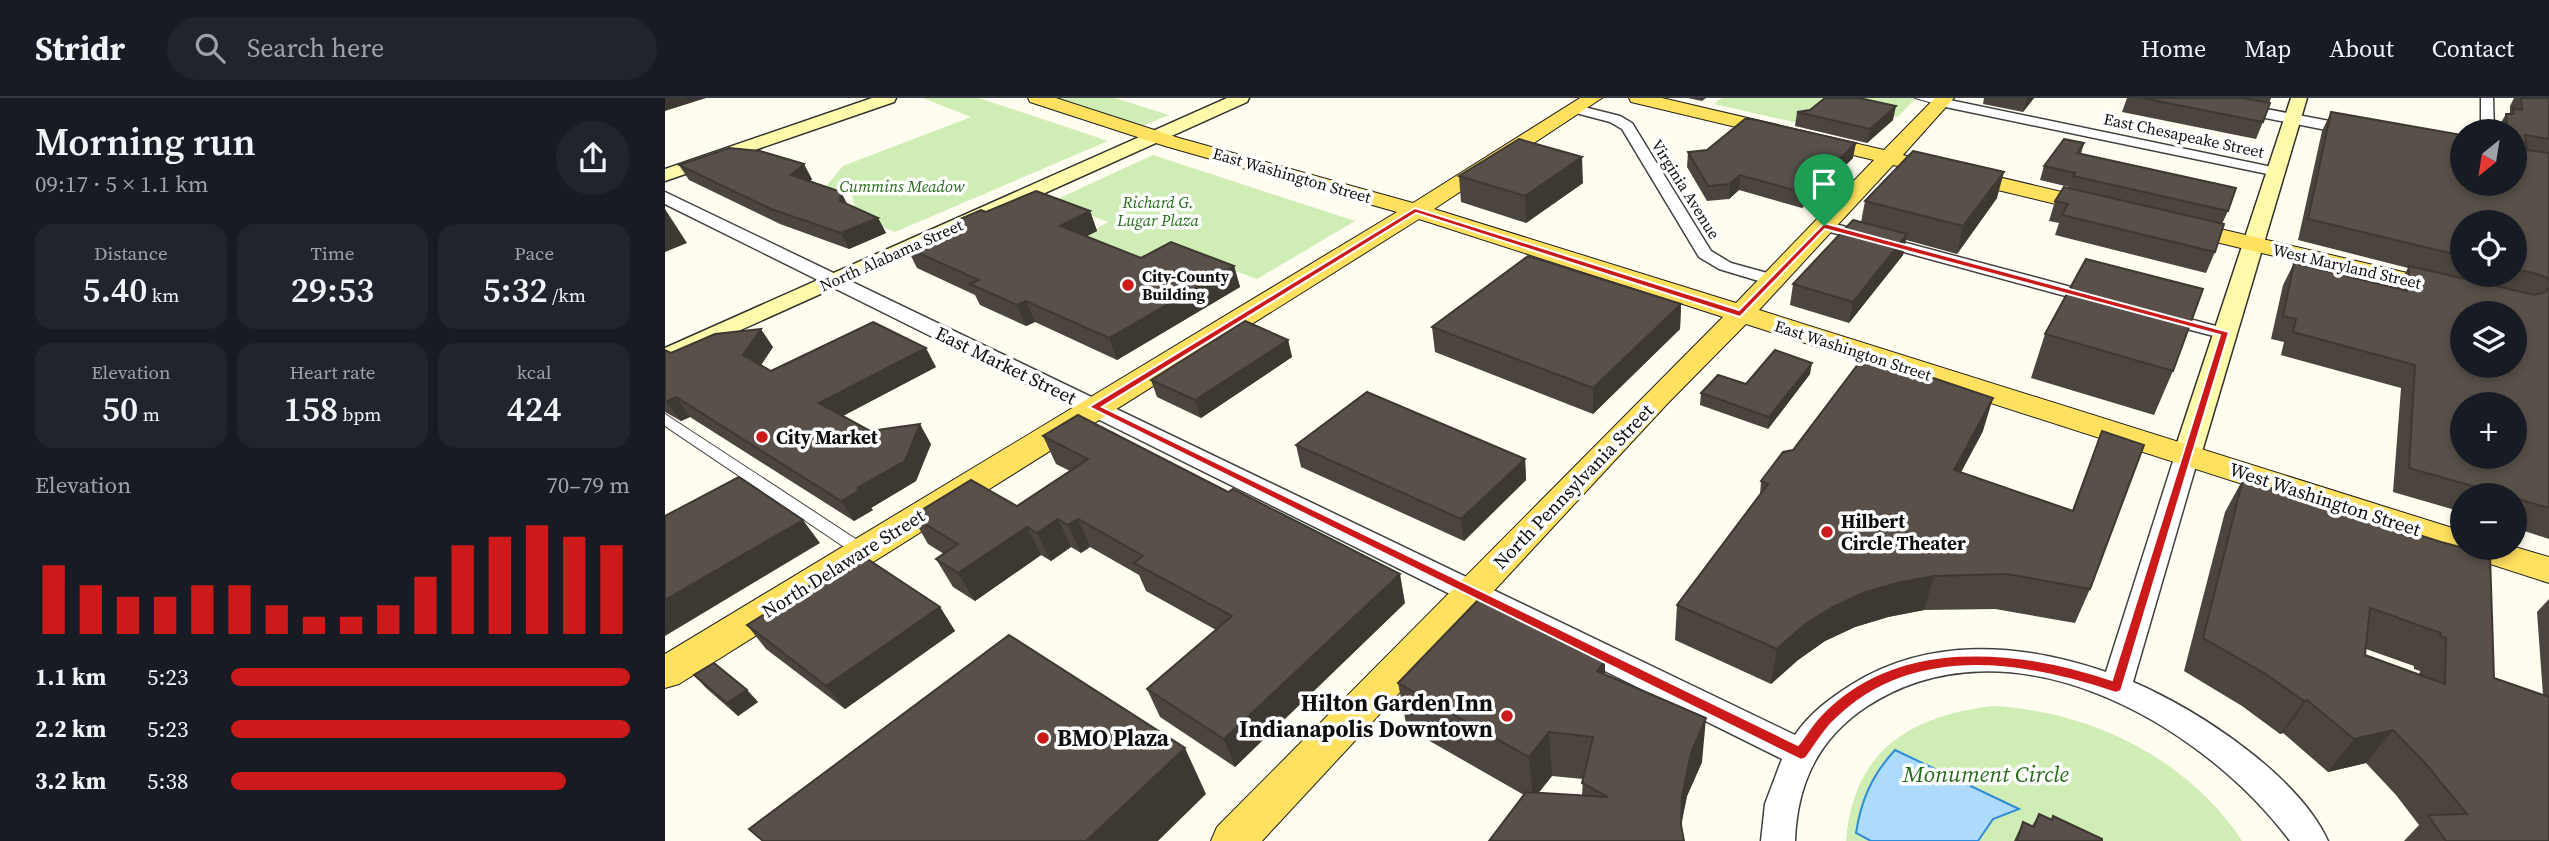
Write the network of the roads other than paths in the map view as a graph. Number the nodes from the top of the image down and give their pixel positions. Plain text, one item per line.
1 (888, 98) edge
2 (1038, 98) edge
3 (1241, 98) edge
4 (1638, 98) edge
5 (1920, 98) edge
6 (2185, 98) edge
7 (2235, 98) edge
8 (2487, 98) edge
9 (1943, 100) edge
10 (1584, 103) edge
11 (2296, 109) edge
12 (2488, 119) edge
13 (2371, 129) edge
14 (1156, 136) junction
15 (1889, 157) junction
16 (2277, 172) junction
17 (665, 175) edge
18 (665, 197) edge
19 (1415, 210) junction
20 (2126, 214) edge
21 (2152, 220) edge
22 (1824, 226) junction
23 (2254, 244) junction
24 (1772, 280) junction
25 (834, 281) junction
26 (2469, 295) edge
27 (2113, 304) edge
28 (2140, 311) edge
29 (1740, 314) junction
30 (2223, 342) junction
31 (665, 357) edge
32 (1094, 407) junction
33 (665, 419) edge
34 (2187, 455) junction
35 (2450, 539) edge
36 (862, 551) junction
37 (2517, 560) edge
38 (2549, 570) edge
39 (1471, 591) junction
40 (665, 673) edge
41 (2116, 687) junction
42 (1801, 753) junction
43 (1233, 841) edge
44 (1778, 841) edge
45 (2311, 841) edge

1 - 17 main road
2 - 14 main road, East Washington Street
3 - 14 main road, North Alabama Street
4 - 15 main road
5 - 9 street, East Chesapeake Street
6 - 11 street
7 - 11 street
8 - 12 street
9 - 15 main road, North Pennsylvania Street
9 - 16 street, East Chesapeake Street
10 - 19 main road, North Delaware Street
10 - 24 street, Virginia Avenue
11 - 13 street
11 - 16 main road
14 - 19 main road, East Washington Street
14 - 25 main road, North Alabama Street
15 - 20 main road
15 - 22 main road, North Pennsylvania Street
16 - 23 main road
18 - 25 street, East Market Street
19 - 29 main road, East Washington Street
19 - 32 main road, North Delaware Street
21 - 23 main road, West Maryland Street
22 - 24 main road, North Pennsylvania Street
22 - 27 street
23 - 26 main road, West Maryland Street
23 - 30 main road
24 - 29 main road, North Pennsylvania Street
25 - 31 main road, North Alabama Street
25 - 32 street, East Market Street
28 - 30 street
29 - 34 main road, East Washington Street
29 - 39 main road, North Pennsylvania Street
30 - 34 main road
32 - 36 main road, North Delaware Street
32 - 39 street, East Market Street
33 - 36 street
34 - 35 main road, West Washington Street
34 - 41 street
36 - 40 main road, North Delaware Street
37 - 38 main road
39 - 42 street, East Market Street
39 - 43 main road, North Pennsylvania Street
41 - 42 street
41 - 45 street
42 - 44 street

